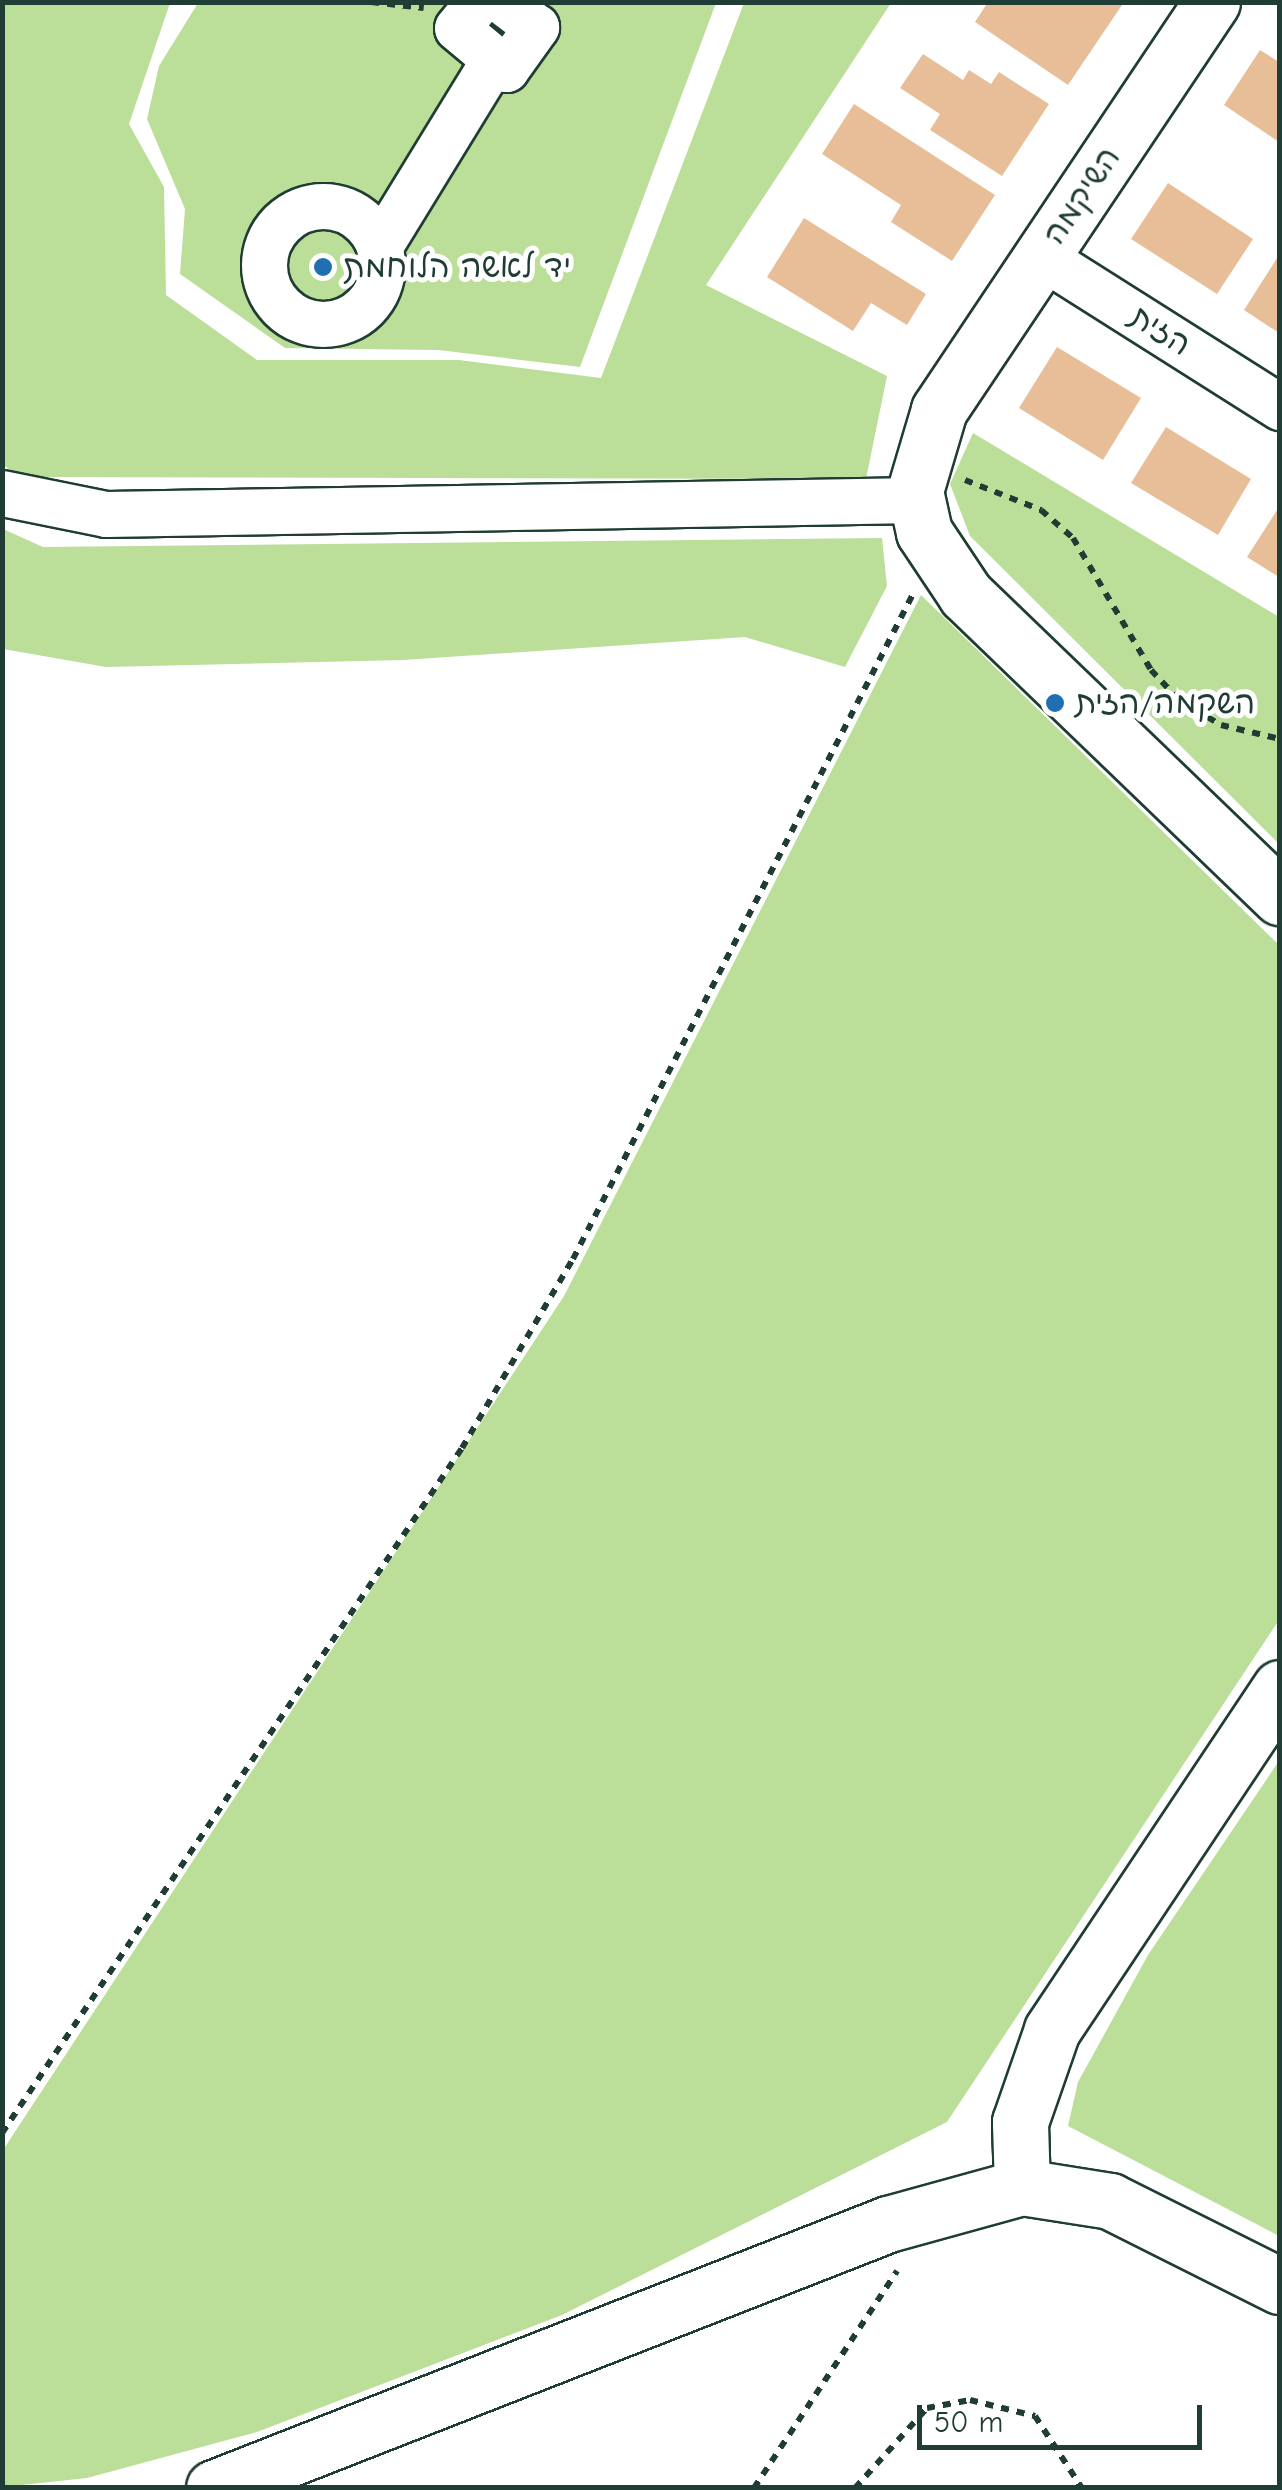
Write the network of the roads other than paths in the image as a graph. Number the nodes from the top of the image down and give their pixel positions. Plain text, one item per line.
1 (478, 2) edge
2 (503, 2) edge
3 (1212, 2) edge
4 (429, 123) junction
5 (379, 247) dead end
6 (1041, 256) junction
7 (1280, 407) edge
8 (916, 485) junction
9 (2, 493) edge
10 (1280, 896) edge
11 (1280, 1688) edge
12 (1022, 2187) junction
13 (1280, 2286) edge
14 (214, 2488) edge

1 - 4 street
2 - 4 street
3 - 6 street, השיקמה
4 - 5 street
6 - 7 street, הזית
6 - 8 street, השיקמה
8 - 9 street
8 - 10 street
11 - 12 street
12 - 13 street
12 - 14 street

